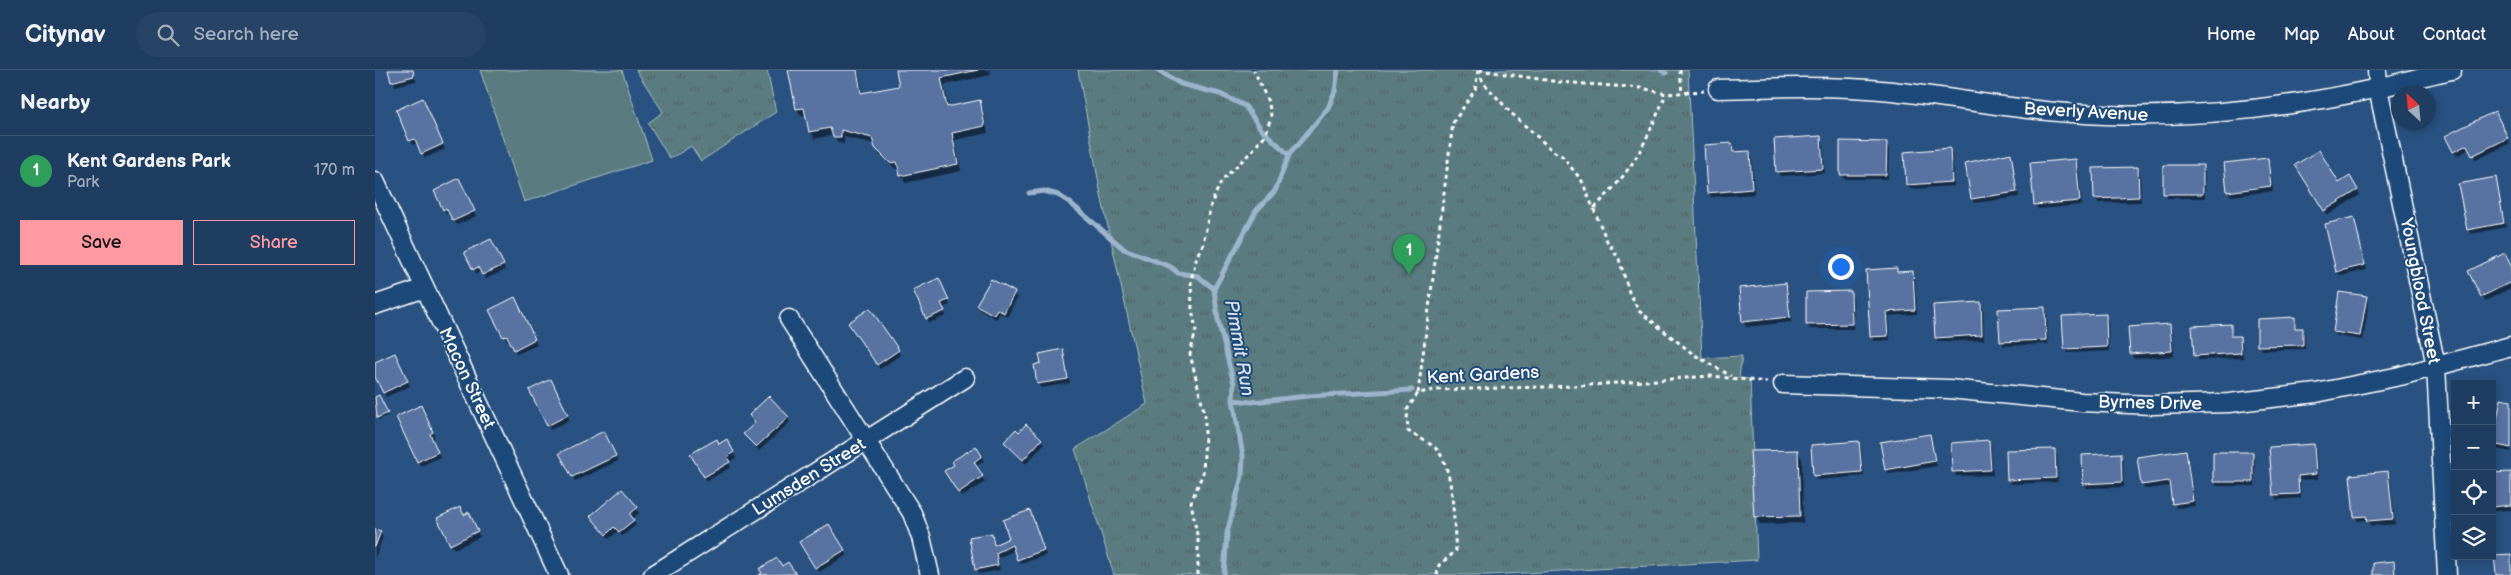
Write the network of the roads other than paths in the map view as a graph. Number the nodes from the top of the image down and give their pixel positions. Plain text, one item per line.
1 (2377, 70) edge
2 (2452, 70) edge
3 (2378, 88) junction
4 (1718, 89) road end
5 (375, 182) edge
6 (425, 288) junction
7 (375, 305) edge
8 (789, 319) dead end
9 (2511, 346) edge
10 (2436, 366) junction
11 (965, 378) dead end
12 (1783, 384) road end
13 (866, 441) junction
14 (559, 575) edge
15 (653, 575) edge
16 (930, 575) edge
17 (2447, 575) edge

1 - 3 street, Youngblood Street
2 - 3 street, Beverly Avenue
3 - 4 street, Beverly Avenue
3 - 10 street, Youngblood Street
5 - 6 street, Macon Street
6 - 7 street
6 - 14 street, Macon Street
8 - 13 street
9 - 10 street, Byrnes Drive
10 - 12 street, Byrnes Drive
10 - 17 street, Youngblood Street
11 - 13 street, Lumsden Street
13 - 15 street, Lumsden Street
13 - 16 street

